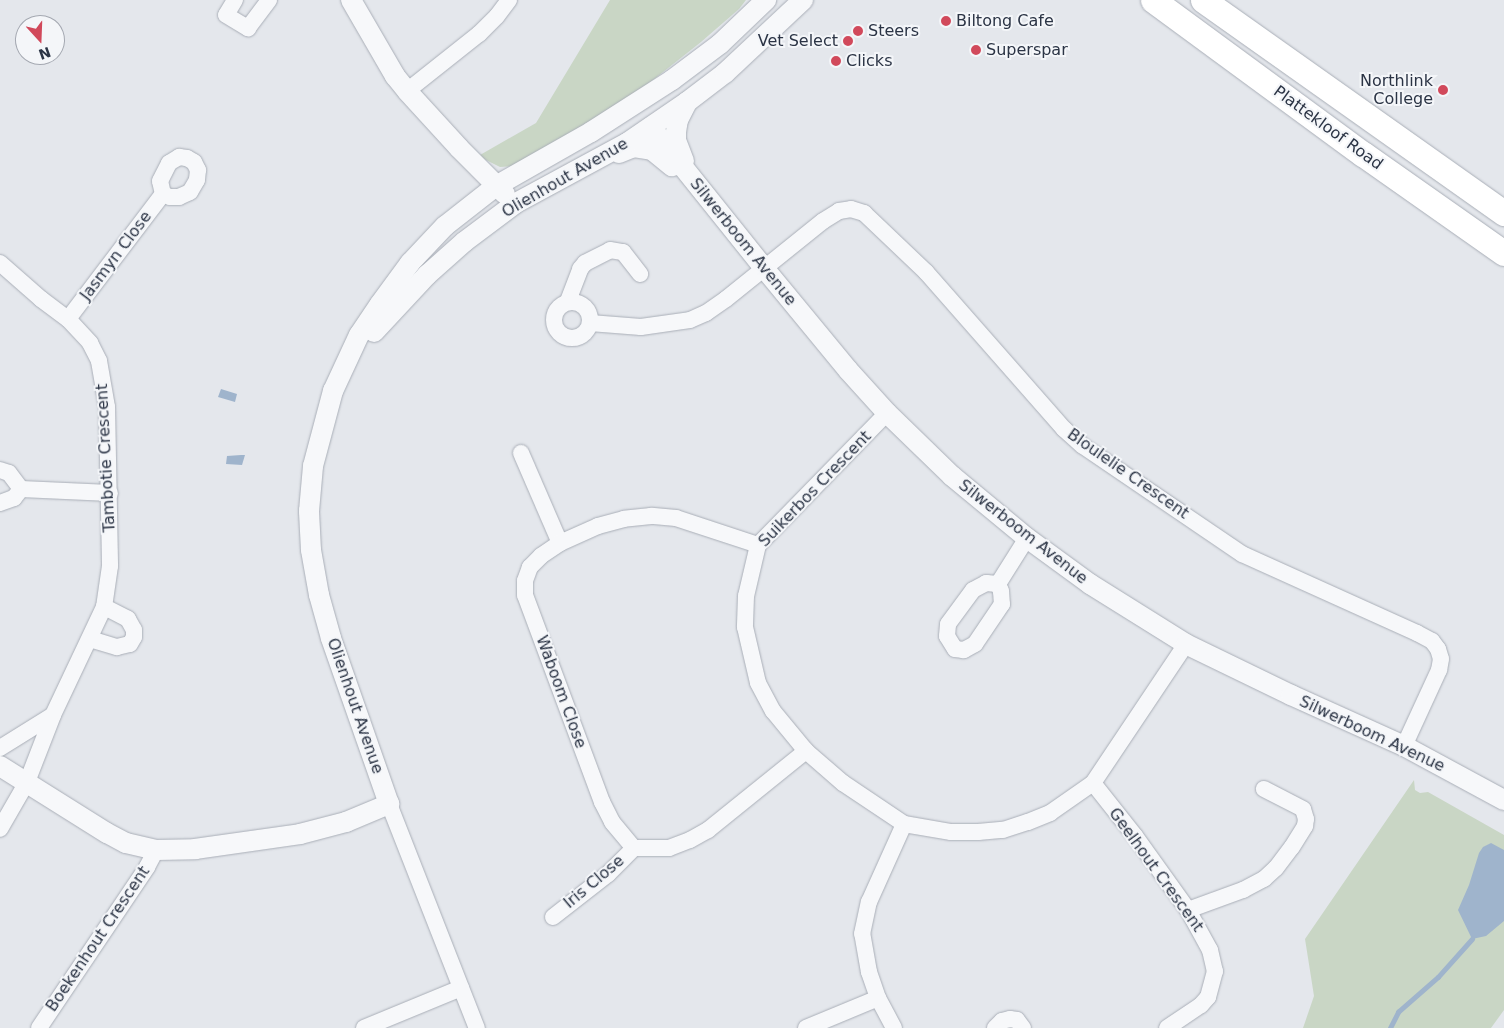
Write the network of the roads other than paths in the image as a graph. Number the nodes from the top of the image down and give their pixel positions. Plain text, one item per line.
1 (235, 0) edge
2 (269, 0) edge
3 (351, 0) edge
4 (509, 0) edge
5 (766, 0) edge
6 (803, 0) edge
7 (1153, 0) edge
8 (1203, 0) edge
9 (672, 80) junction
10 (407, 92) junction
11 (687, 102) junction
12 (651, 127) junction
13 (559, 150) junction
14 (591, 163) junction
15 (689, 176) junction
16 (496, 186) junction
17 (163, 194) dead end
18 (516, 203) junction
19 (1504, 213) edge
20 (1504, 254) edge
21 (0, 262) edge
22 (764, 268) junction
23 (640, 274) dead end
24 (568, 301) junction
25 (68, 319) junction
26 (590, 322) junction
27 (342, 373) junction
28 (888, 414) junction
29 (521, 453) dead end
30 (0, 470) edge
31 (21, 489) junction
32 (110, 492) junction
33 (0, 502) edge
34 (1027, 538) junction
35 (560, 543) junction
36 (758, 545) junction
37 (998, 584) dead end
38 (104, 607) junction
39 (90, 639) junction
40 (1186, 644) junction
41 (53, 714) junction
42 (1404, 746) junction
43 (0, 748) edge
44 (806, 751) junction
45 (0, 766) edge
46 (27, 782) junction
47 (1093, 783) junction
48 (1264, 789) dead end
49 (1504, 800) edge
50 (389, 804) junction
51 (904, 824) junction
52 (0, 829) edge
53 (634, 848) junction
54 (156, 850) junction
55 (1188, 910) junction
56 (553, 917) dead end
57 (461, 988) junction
58 (878, 998) junction
59 (39, 1028) edge
60 (364, 1028) edge
61 (476, 1028) edge
62 (806, 1028) edge
63 (894, 1028) edge
64 (995, 1028) edge
65 (1023, 1028) edge
66 (1167, 1028) edge

1 - 2 street
3 - 10 street
4 - 10 street
5 - 9 street, Olienhout Avenue
6 - 11 street, Olienhout Avenue
7 - 20 main road, Plattekloof Road
8 - 19 main road, Plattekloof Road
9 - 12 street
9 - 13 street, Olienhout Avenue
10 - 16 street
11 - 12 street, Olienhout Avenue
11 - 15 street
12 - 13 street
12 - 14 street, Olienhout Avenue
12 - 15 street, Silwerboom Avenue
13 - 16 street, Olienhout Avenue
14 - 15 street
14 - 18 street, Olienhout Avenue
15 - 22 street, Silwerboom Avenue
16 - 18 street
16 - 27 street, Olienhout Avenue
17 - 25 street, Jasmyn Close
18 - 27 street, Olienhout Avenue
21 - 25 street, Tambotie Crescent
22 - 26 street, Bloulelie Crescent
22 - 28 street, Silwerboom Avenue
22 - 42 street, Bloulelie Crescent
23 - 24 street
24 - 26 street
24 - 26 street
25 - 32 street, Tambotie Crescent
27 - 50 street, Olienhout Avenue
28 - 34 street, Silwerboom Avenue
28 - 36 street, Suikerbos Crescent
29 - 35 street
30 - 31 street
31 - 32 street
31 - 33 street
32 - 38 street, Tambotie Crescent
34 - 37 street
34 - 40 street, Silwerboom Avenue
35 - 36 street, Waboom Close
35 - 53 street, Waboom Close
36 - 44 street, Suikerbos Crescent
38 - 39 street, Tambotie Crescent
38 - 39 street
39 - 41 street, Tambotie Crescent
40 - 42 street, Silwerboom Avenue
40 - 47 street, Suikerbos Crescent
41 - 43 street
41 - 46 street, Tambotie Crescent
42 - 49 street, Silwerboom Avenue
44 - 51 street, Suikerbos Crescent
44 - 53 street
45 - 46 street
46 - 52 street, Tambotie Crescent
46 - 54 street
47 - 51 street, Suikerbos Crescent
47 - 55 street, Geelhout Crescent
48 - 55 street
50 - 54 street
50 - 57 street, Olienhout Avenue
51 - 58 street
53 - 56 street, Iris Close
54 - 59 street, Boekenhout Crescent
55 - 66 street, Geelhout Crescent
57 - 60 street
57 - 61 street, Olienhout Avenue
58 - 62 street
58 - 63 street
64 - 65 street

